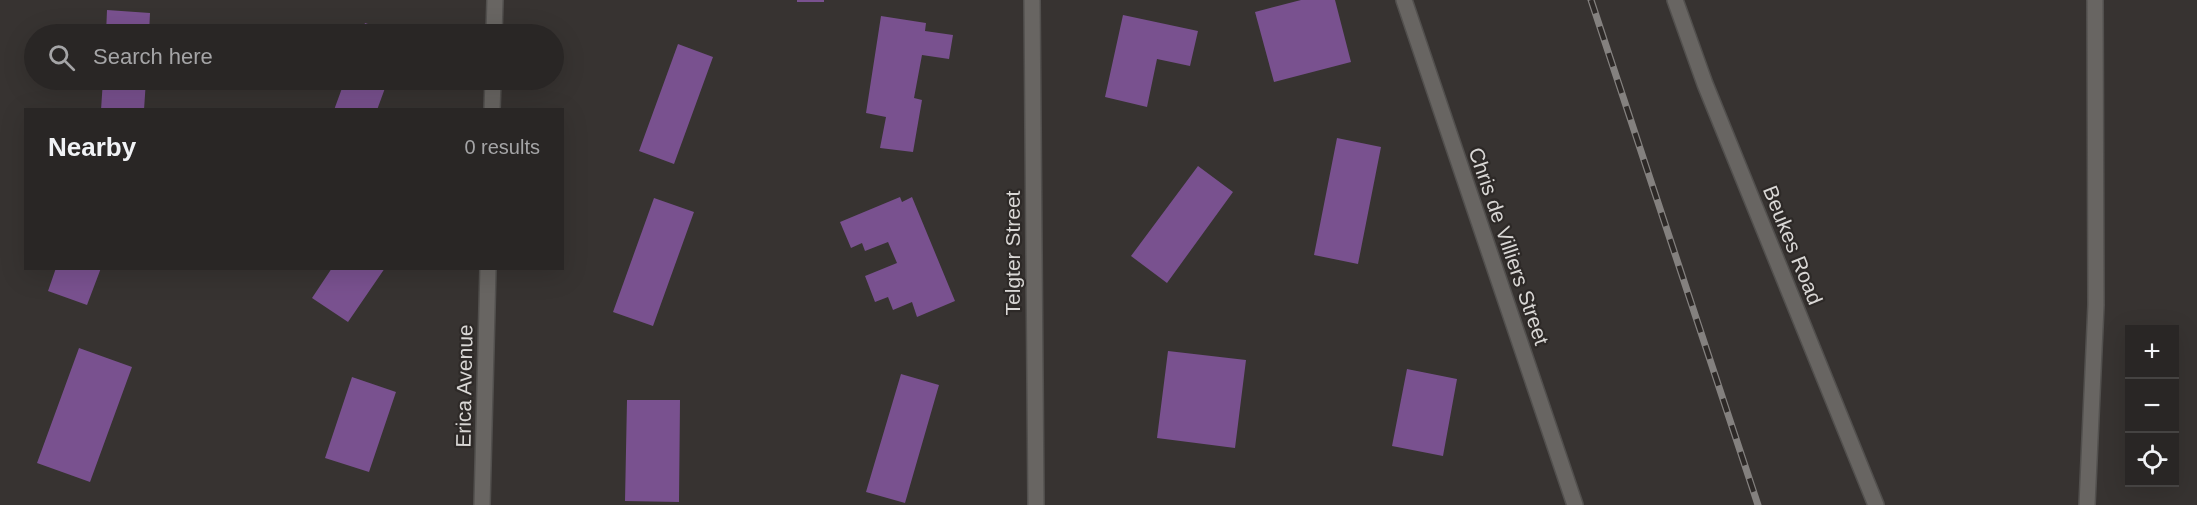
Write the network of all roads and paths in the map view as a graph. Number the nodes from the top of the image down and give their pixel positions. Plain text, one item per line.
1 (495, 0) edge
2 (1032, 0) edge
3 (1404, 0) edge
4 (1675, 0) edge
5 (2095, 0) edge
6 (494, 24) edge
7 (493, 90) edge
8 (492, 108) edge
9 (488, 270) edge
10 (482, 505) edge
11 (1036, 505) edge
12 (1575, 505) edge
13 (1876, 505) edge
14 (2087, 505) edge

1 - 6 street
2 - 11 street, Telgter Street
3 - 12 street, Chris de Villiers Street
4 - 13 street, Beukes Road
5 - 14 street
7 - 8 street
9 - 10 street, Erica Avenue

